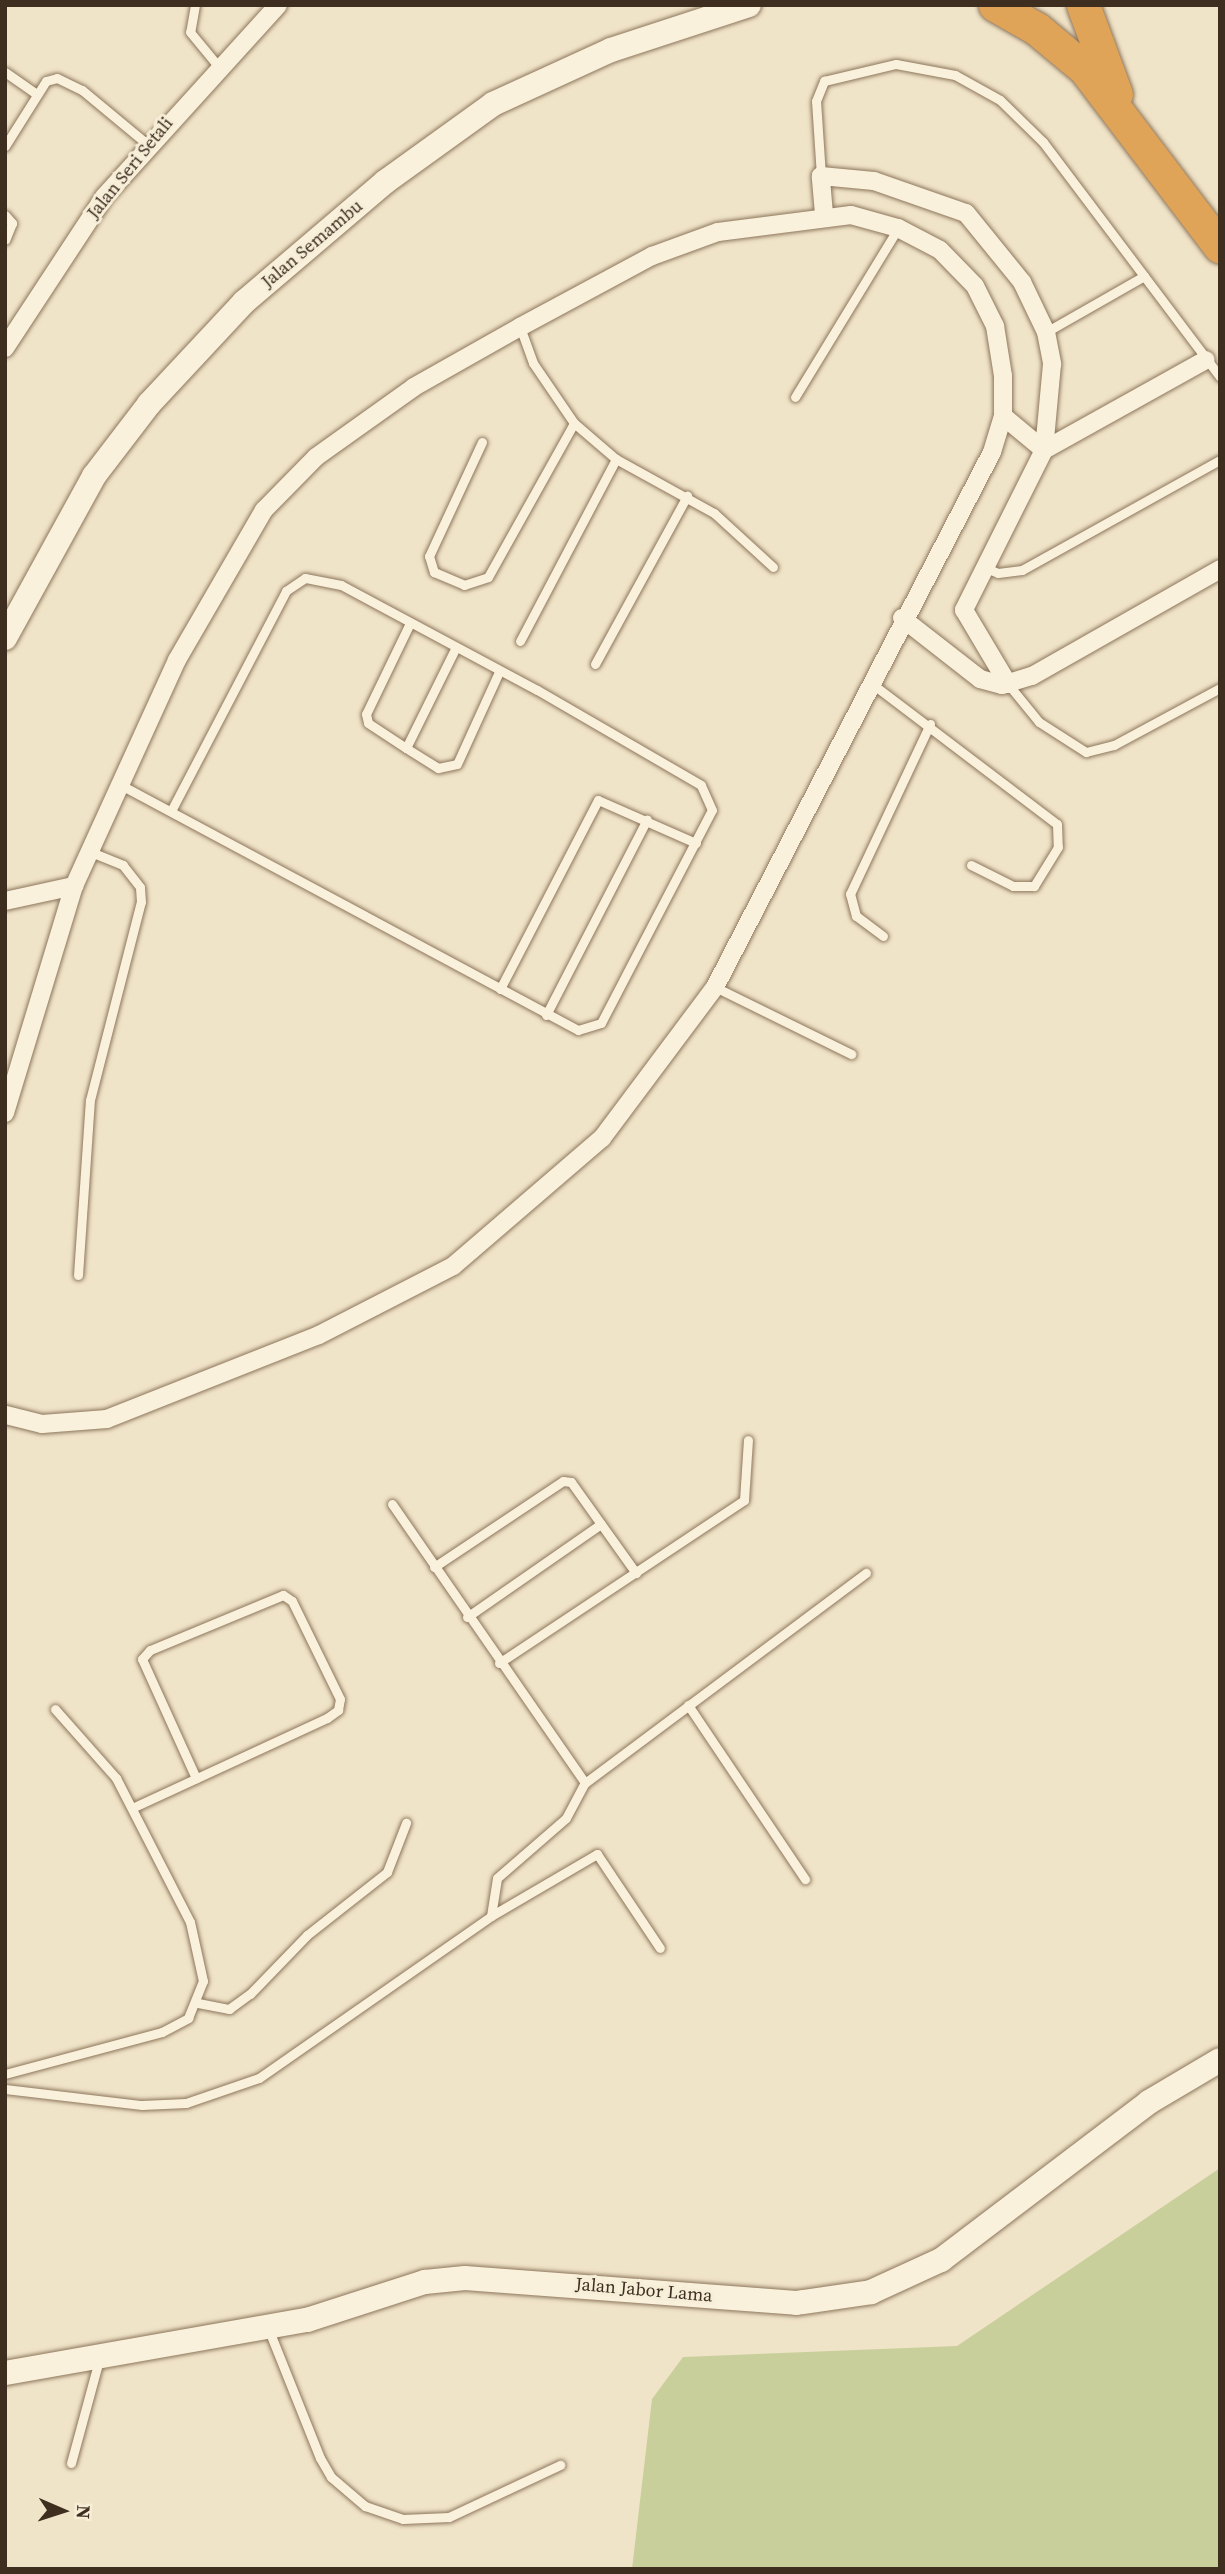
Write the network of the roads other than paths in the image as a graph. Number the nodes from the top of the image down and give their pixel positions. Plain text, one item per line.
1 (195, 5) edge
2 (278, 5) edge
3 (749, 5) edge
4 (995, 5) edge
5 (1083, 5) edge
6 (218, 66) junction
7 (5, 72) edge
8 (36, 94) junction
9 (1125, 119) junction
10 (147, 144) junction
11 (5, 146) edge
12 (821, 176) junction
13 (824, 214) junction
14 (5, 215) edge
15 (898, 228) junction
16 (5, 240) edge
17 (1220, 247) edge
18 (1144, 276) junction
19 (520, 327) junction
20 (1046, 332) junction
21 (5, 348) edge
22 (1206, 360) junction
23 (1220, 377) edge
24 (795, 397) dead end
25 (1003, 415) junction
26 (574, 423) junction
27 (482, 442) dead end
28 (1044, 450) junction
29 (616, 460) junction
30 (1220, 460) edge
31 (687, 496) junction
32 (982, 566) junction
33 (773, 567) dead end
34 (1220, 569) edge
35 (902, 618) junction
36 (410, 623) junction
37 (5, 638) edge
38 (520, 641) dead end
39 (455, 649) junction
40 (595, 664) dead end
41 (499, 672) junction
42 (870, 682) junction
43 (1008, 684) junction
44 (1220, 688) edge
45 (930, 724) junction
46 (406, 748) junction
47 (119, 784) junction
48 (172, 809) junction
49 (647, 820) junction
50 (696, 843) junction
51 (88, 851) junction
52 (971, 865) dead end
53 (74, 886) junction
54 (5, 901) edge
55 (883, 936) dead end
56 (715, 987) junction
57 (499, 989) junction
58 (546, 1015) junction
59 (851, 1054) dead end
60 (5, 1113) edge
61 (78, 1275) dead end
62 (5, 1415) edge
63 (748, 1440) dead end
64 (391, 1504) dead end
65 (601, 1524) junction
66 (434, 1567) junction
67 (636, 1573) junction
68 (866, 1573) dead end
69 (467, 1616) junction
70 (499, 1663) junction
71 (688, 1705) junction
72 (55, 1709) dead end
73 (196, 1778) junction
74 (585, 1783) junction
75 (132, 1808) junction
76 (406, 1823) dead end
77 (805, 1879) dead end
78 (491, 1916) junction
79 (660, 1948) dead end
80 (198, 2003) junction
81 (1220, 2060) edge
82 (5, 2074) edge
83 (5, 2089) edge
84 (268, 2327) junction
85 (100, 2355) junction
86 (5, 2373) edge
87 (71, 2463) dead end
88 (560, 2465) dead end

1 - 6 lane
2 - 6 street, Jalan Seri Setali
3 - 37 street, Jalan Semambu
4 - 9 highway
5 - 9 highway
6 - 10 street, Jalan Seri Setali
7 - 8 lane
8 - 10 lane
8 - 11 lane
9 - 17 highway
10 - 21 street, Jalan Seri Setali
12 - 13 street
12 - 18 lane
12 - 20 street
13 - 15 street
13 - 19 street
14 - 16 lane
15 - 24 lane
15 - 25 street
18 - 20 lane
18 - 22 lane
19 - 26 lane
19 - 47 street
20 - 28 street
22 - 23 lane
22 - 28 street
25 - 28 street
25 - 35 street
26 - 27 lane
26 - 29 lane
28 - 32 street
29 - 31 lane
29 - 38 lane
30 - 32 lane
31 - 33 lane
31 - 40 lane
32 - 43 street
34 - 43 street
35 - 42 street
35 - 43 street
36 - 39 lane
36 - 46 lane
36 - 48 lane
39 - 41 lane
39 - 46 lane
41 - 46 lane
41 - 50 lane
42 - 45 lane
42 - 56 street
43 - 44 lane
45 - 52 lane
45 - 55 lane
47 - 48 lane
47 - 51 street
48 - 57 lane
49 - 50 lane
49 - 57 lane
49 - 58 lane
50 - 58 lane
51 - 53 street
51 - 61 lane
53 - 54 street
53 - 60 street
56 - 59 lane
56 - 62 street
57 - 58 lane
63 - 67 lane
64 - 66 lane
65 - 66 lane
65 - 67 lane
65 - 69 lane
66 - 69 lane
67 - 70 lane
68 - 71 lane
69 - 70 lane
70 - 74 lane
71 - 74 lane
71 - 77 lane
72 - 75 lane
73 - 73 lane
73 - 75 lane
74 - 78 lane
75 - 80 lane
76 - 80 lane
78 - 79 lane
78 - 83 lane
80 - 82 lane
81 - 84 street, Jalan Jabor Lama
84 - 85 street, Jalan Jabor Lama
84 - 88 lane
85 - 86 street, Jalan Jabor Lama
85 - 87 lane

